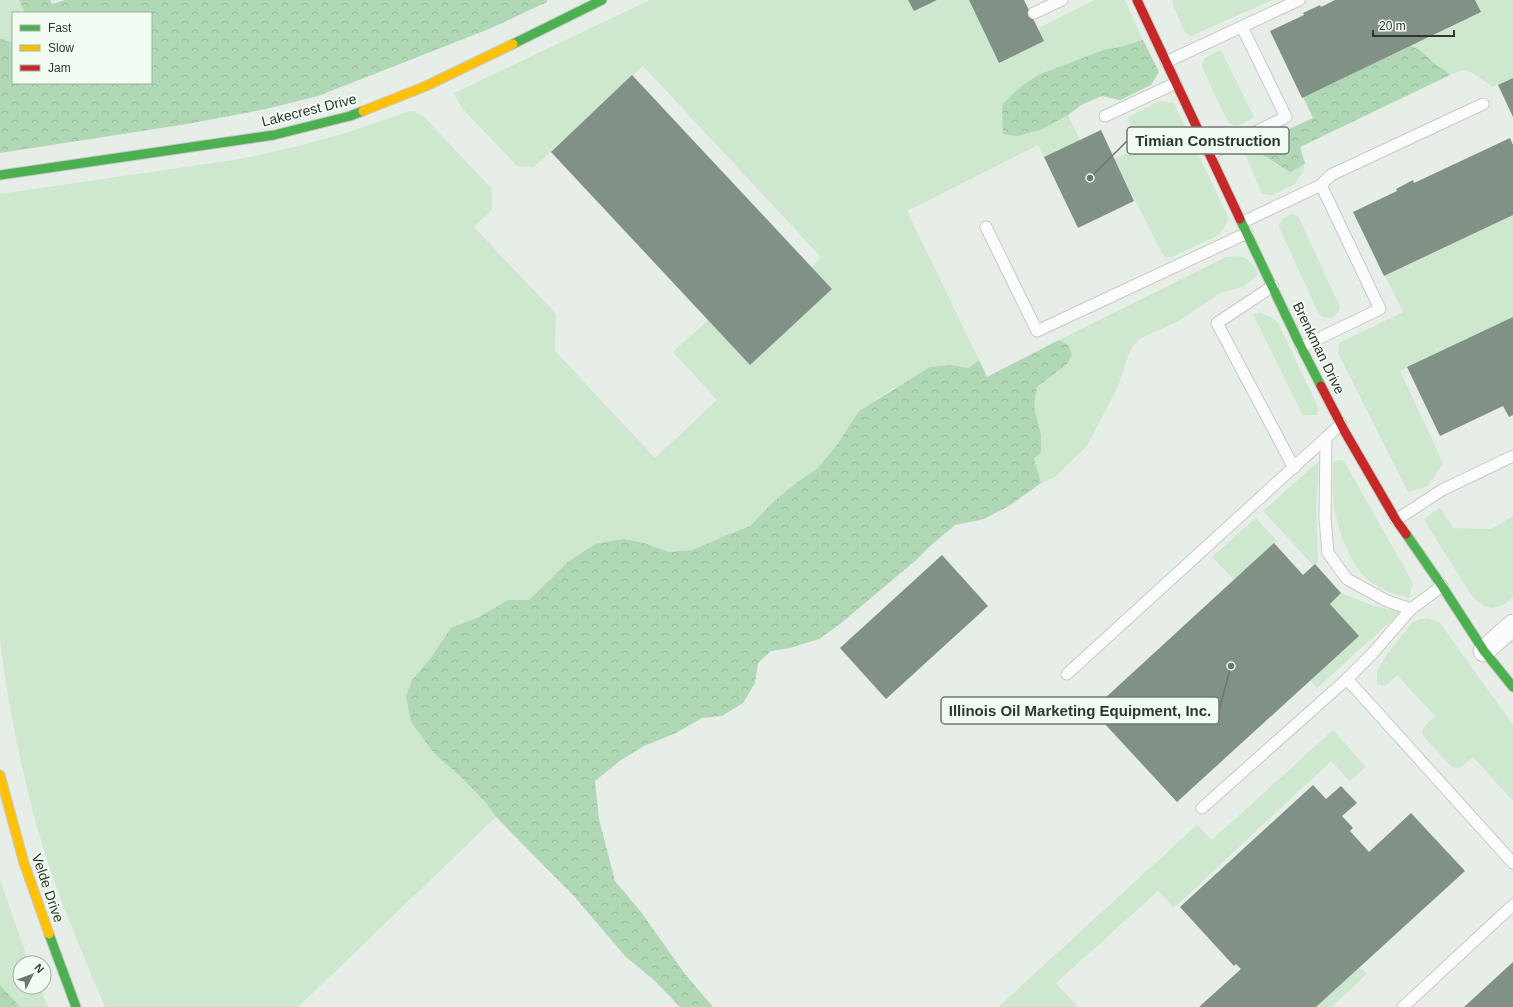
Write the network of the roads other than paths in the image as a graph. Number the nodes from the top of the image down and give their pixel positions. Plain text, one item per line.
1 (602, 0) edge
2 (1062, 0) edge
3 (1138, 0) edge
4 (1299, 0) edge
5 (1034, 13) dead end
6 (1242, 27) junction
7 (1166, 62) junction
8 (1176, 83) junction
9 (1483, 104) dead end
10 (1105, 116) dead end
11 (1210, 154) junction
12 (0, 175) edge
13 (1321, 185) junction
14 (1243, 222) junction
15 (986, 227) dead end
16 (1247, 233) junction
17 (1273, 286) junction
18 (1302, 347) junction
19 (1341, 424) junction
20 (1326, 438) junction
21 (1513, 456) edge
22 (1294, 468) junction
23 (1396, 520) junction
24 (1442, 586) junction
25 (1411, 609) junction
26 (1513, 625) edge
27 (1484, 651) junction
28 (1067, 674) dead end
29 (1347, 679) junction
30 (1513, 687) edge
31 (0, 775) edge
32 (1202, 808) dead end
33 (1513, 863) edge
34 (1513, 905) edge
35 (76, 1007) edge
36 (1402, 1007) edge

1 - 12 street, Lakecrest Drive
2 - 5 lane
3 - 7 street, Brenkman Drive
4 - 6 lane
6 - 7 lane
6 - 11 lane
7 - 8 street, Brenkman Drive
8 - 10 lane
8 - 11 street, Brenkman Drive
9 - 13 lane
11 - 14 street, Brenkman Drive
13 - 14 lane
13 - 18 lane
14 - 16 street, Brenkman Drive
15 - 16 lane
16 - 17 street, Brenkman Drive
17 - 18 street, Brenkman Drive
17 - 22 lane
18 - 19 street, Brenkman Drive
19 - 20 lane
19 - 23 street, Brenkman Drive
20 - 22 lane
20 - 25 lane
21 - 23 lane
22 - 28 lane
23 - 24 street, Brenkman Drive
24 - 25 lane
24 - 27 street, Brenkman Drive
25 - 29 lane
26 - 27 street
27 - 30 street, Brenkman Drive
29 - 32 lane
29 - 33 lane
31 - 35 street, Velde Drive
34 - 36 lane

